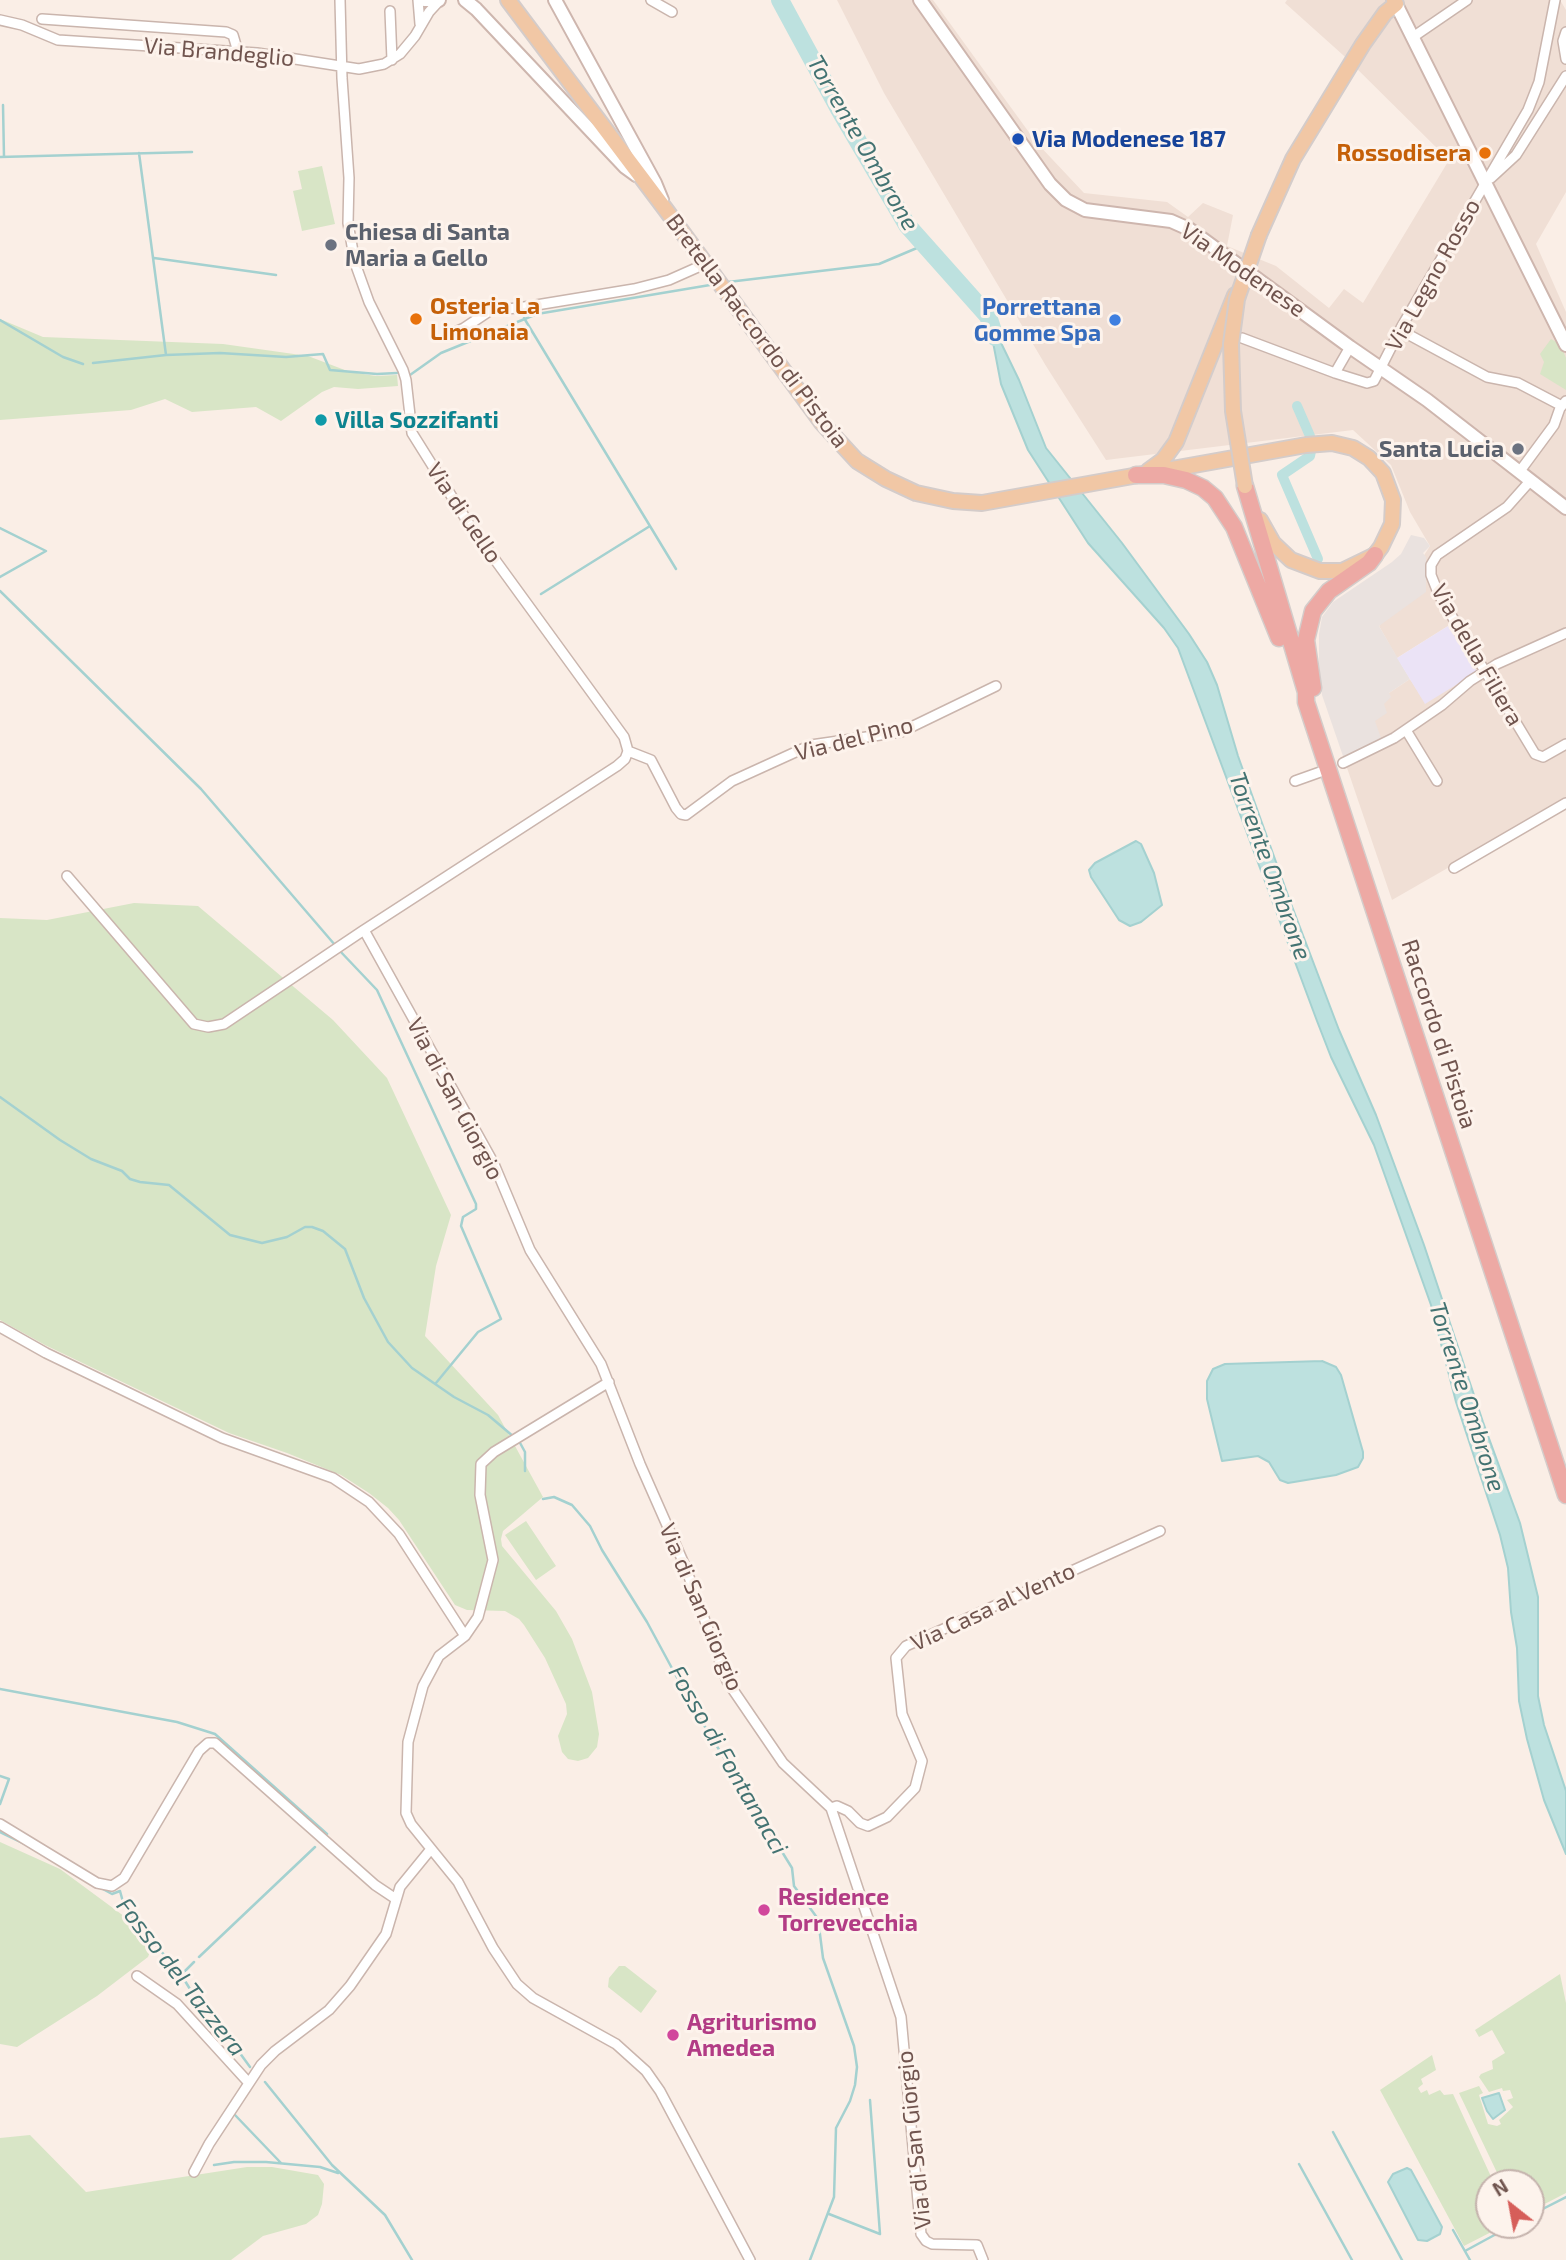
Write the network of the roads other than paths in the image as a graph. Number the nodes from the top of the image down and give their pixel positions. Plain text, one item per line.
1 (340, 0) edge
2 (418, 0) edge
3 (424, 0) edge
4 (439, 0) edge
5 (465, 0) edge
6 (508, 0) edge
7 (555, 0) edge
8 (651, 0) edge
9 (920, 0) edge
10 (1467, 0) edge
11 (1555, 0) edge
12 (1395, 2) edge
13 (390, 11) dead end
14 (672, 12) dead end
15 (42, 19) dead end
16 (0, 20) edge
17 (420, 24) junction
18 (1566, 33) edge
19 (1413, 37) junction
20 (239, 52) junction
21 (1566, 59) edge
22 (392, 60) junction
23 (342, 68) junction
24 (1566, 76) edge
25 (642, 179) junction
26 (1485, 181) junction
27 (666, 210) junction
28 (705, 264) junction
29 (1242, 280) junction
30 (1400, 330) junction
31 (453, 333) dead end
32 (1242, 338) dead end
33 (1566, 345) edge
34 (1350, 347) junction
35 (1382, 368) junction
36 (1335, 373) junction
37 (1564, 403) edge
38 (1520, 471) junction
39 (1136, 475) junction
40 (1531, 480) junction
41 (1245, 486) junction
42 (1566, 508) edge
43 (1375, 555) junction
44 (1566, 633) edge
45 (1485, 671) junction
46 (996, 686) dead end
47 (1310, 696) junction
48 (1406, 730) junction
49 (1566, 744) edge
50 (628, 751) junction
51 (1343, 763) dead end
52 (1323, 771) dead end
53 (1437, 780) dead end
54 (1295, 781) dead end
55 (1566, 803) edge
56 (1454, 868) dead end
57 (66, 876) dead end
58 (364, 930) junction
59 (0, 1326) edge
60 (609, 1382) junction
61 (1566, 1464) edge
62 (1566, 1495) edge
63 (1160, 1531) dead end
64 (465, 1636) junction
65 (831, 1808) junction
66 (0, 1824) edge
67 (431, 1849) junction
68 (396, 1899) junction
69 (137, 1976) dead end
70 (248, 2082) junction
71 (194, 2172) dead end
72 (750, 2260) edge
73 (983, 2260) edge

1 - 23 street, Via di Gello
2 - 17 street
3 - 4 street
4 - 17 street
5 - 25 street
6 - 25 main road, Bretella Raccordo di Pistoia
7 - 27 street
8 - 14 street
9 - 34 street, Via Modenese
10 - 19 street
11 - 26 street, Via Legno Rosso
12 - 19 street
12 - 29 main road, Raccordo di Pistoia, bridge
13 - 22 street
15 - 20 street
16 - 20 street, Via Brandeglio
17 - 22 street
18 - 21 street
19 - 26 street
20 - 23 street, Via Brandeglio
22 - 23 street, Via Brandeglio
23 - 50 street, Via di Gello
24 - 26 street
25 - 27 main road, Bretella Raccordo di Pistoia
26 - 30 street, Via Legno Rosso
26 - 33 street
27 - 28 main road, Bretella Raccordo di Pistoia
28 - 31 street
28 - 39 main road, Bretella Raccordo di Pistoia
29 - 39 main road, bridge
29 - 41 main road, Raccordo di Pistoia, bridge
30 - 35 street, Via Legno Rosso
30 - 37 street
32 - 36 street
34 - 35 street, Via Modenese
34 - 36 street
35 - 36 street
35 - 38 street, Via Modenese
37 - 38 street
38 - 40 street, Via Modenese
39 - 43 main road, Bretella Raccordo di Pistoia
39 - 47 highway
40 - 42 street, Via Modenese
40 - 45 street, Via della Filiera
41 - 43 main road
41 - 47 highway, Raccordo di Pistoia
43 - 47 highway
44 - 45 street
45 - 48 street
45 - 49 street, Via della Filiera
46 - 50 street, Via del Pino
47 - 61 highway, Raccordo di Pistoia
47 - 62 highway, Raccordo di Pistoia
48 - 51 street
48 - 53 street
50 - 58 street
52 - 54 street
55 - 56 street
57 - 58 street
58 - 60 street, Via di San Giorgio
59 - 64 street
60 - 64 street
60 - 65 street, Via di San Giorgio
63 - 65 street, Via Casa al Vento
64 - 67 street
65 - 73 street, Via di San Giorgio
66 - 68 street
67 - 68 street
67 - 72 street
68 - 70 street
69 - 70 street
70 - 71 street

